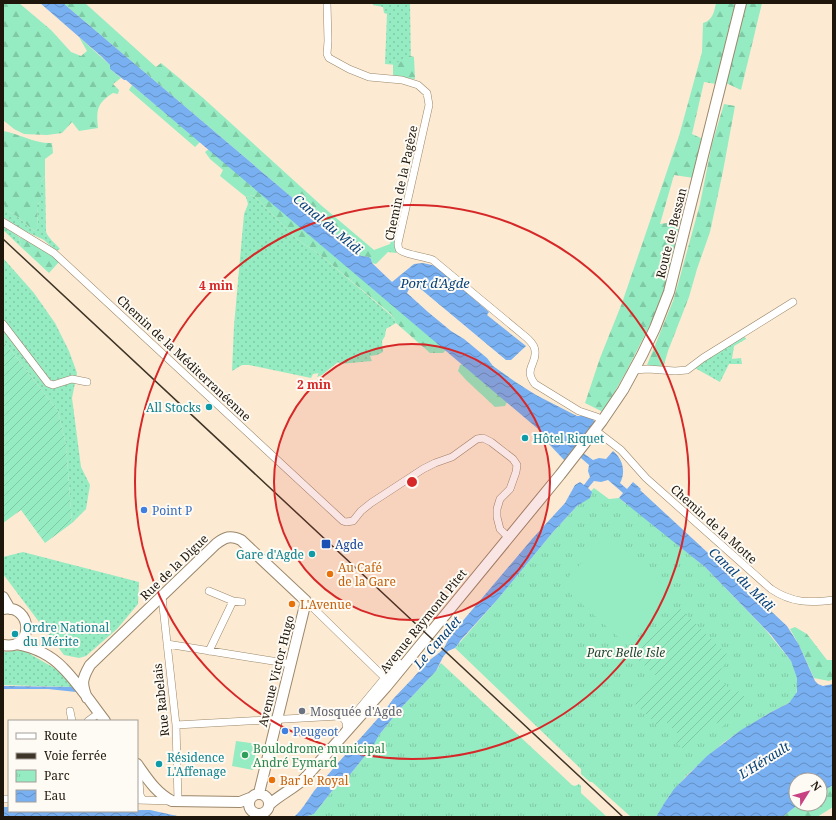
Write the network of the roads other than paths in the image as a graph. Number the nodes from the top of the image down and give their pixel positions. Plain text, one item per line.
1 (327, 3) edge
2 (741, 3) edge
3 (3, 222) edge
4 (793, 302) dead end
5 (3, 324) edge
6 (635, 368) junction
7 (87, 382) dead end
8 (602, 421) junction
9 (595, 430) junction
10 (578, 452) joint
11 (508, 538) junction
12 (210, 591) dead end
13 (3, 597) edge
14 (162, 597) junction
15 (833, 600) edge
16 (233, 601) junction
17 (306, 601) junction
18 (242, 602) dead end
19 (7, 609) edge
20 (26, 633) junction
21 (17, 644) junction
22 (167, 644) junction
23 (3, 645) edge
24 (209, 651) junction
25 (42, 653) junction
26 (398, 662) dead end
27 (291, 664) junction
28 (90, 665) junction
29 (62, 667) junction
30 (384, 677) junction
31 (87, 698) junction
32 (70, 711) dead end
33 (99, 712) junction
34 (72, 720) edge
35 (89, 720) edge
36 (104, 720) edge
37 (277, 720) junction
38 (346, 721) junction
39 (176, 725) junction
40 (346, 732) junction
41 (138, 765) edge
42 (140, 800) edge
43 (175, 801) junction
44 (257, 806) edge

1 - 8 street, Chemin de la Pagèze
2 - 6 main road, Route de Bessan
3 - 11 street, Chemin de la Méditerranéenne
4 - 6 street
5 - 7 street
6 - 8 main road, Route de Bessan
8 - 9 main road, Route de Bessan
9 - 10 main road, Route de Bessan
9 - 15 street, Chemin de la Motte
10 - 11 main road, Avenue Raymond Pitet
11 - 40 main road, Avenue Raymond Pitet
12 - 16 street
13 - 19 main road
14 - 17 main road, Rue de la Digue
14 - 22 street, Rue Rabelais
14 - 28 main road, Rue de la Digue
16 - 18 street
16 - 24 street
17 - 27 main road, Avenue Victor Hugo
17 - 30 street, Rue de la Digue
19 - 20 main road
20 - 21 main road
20 - 25 main road
21 - 23 main road
21 - 25 main road
22 - 24 street
22 - 39 street, Rue Rabelais
24 - 27 street
25 - 29 main road
26 - 30 street, Avenue Raymond Pitet
27 - 37 main road, Avenue Victor Hugo
28 - 29 main road, Rue de la Digue
28 - 31 main road, Rue de la Digue
29 - 31 main road
30 - 38 street, Avenue Raymond Pitet
31 - 33 main road
32 - 34 street
33 - 35 street
33 - 36 main road
37 - 38 street
37 - 39 street
37 - 44 main road, Avenue Victor Hugo
38 - 40 street
39 - 43 street, Rue Rabelais
40 - 44 main road, Avenue Raymond Pitet
41 - 42 street
41 - 43 main road
42 - 43 street
43 - 44 main road, Avenue Raymond Pitet

